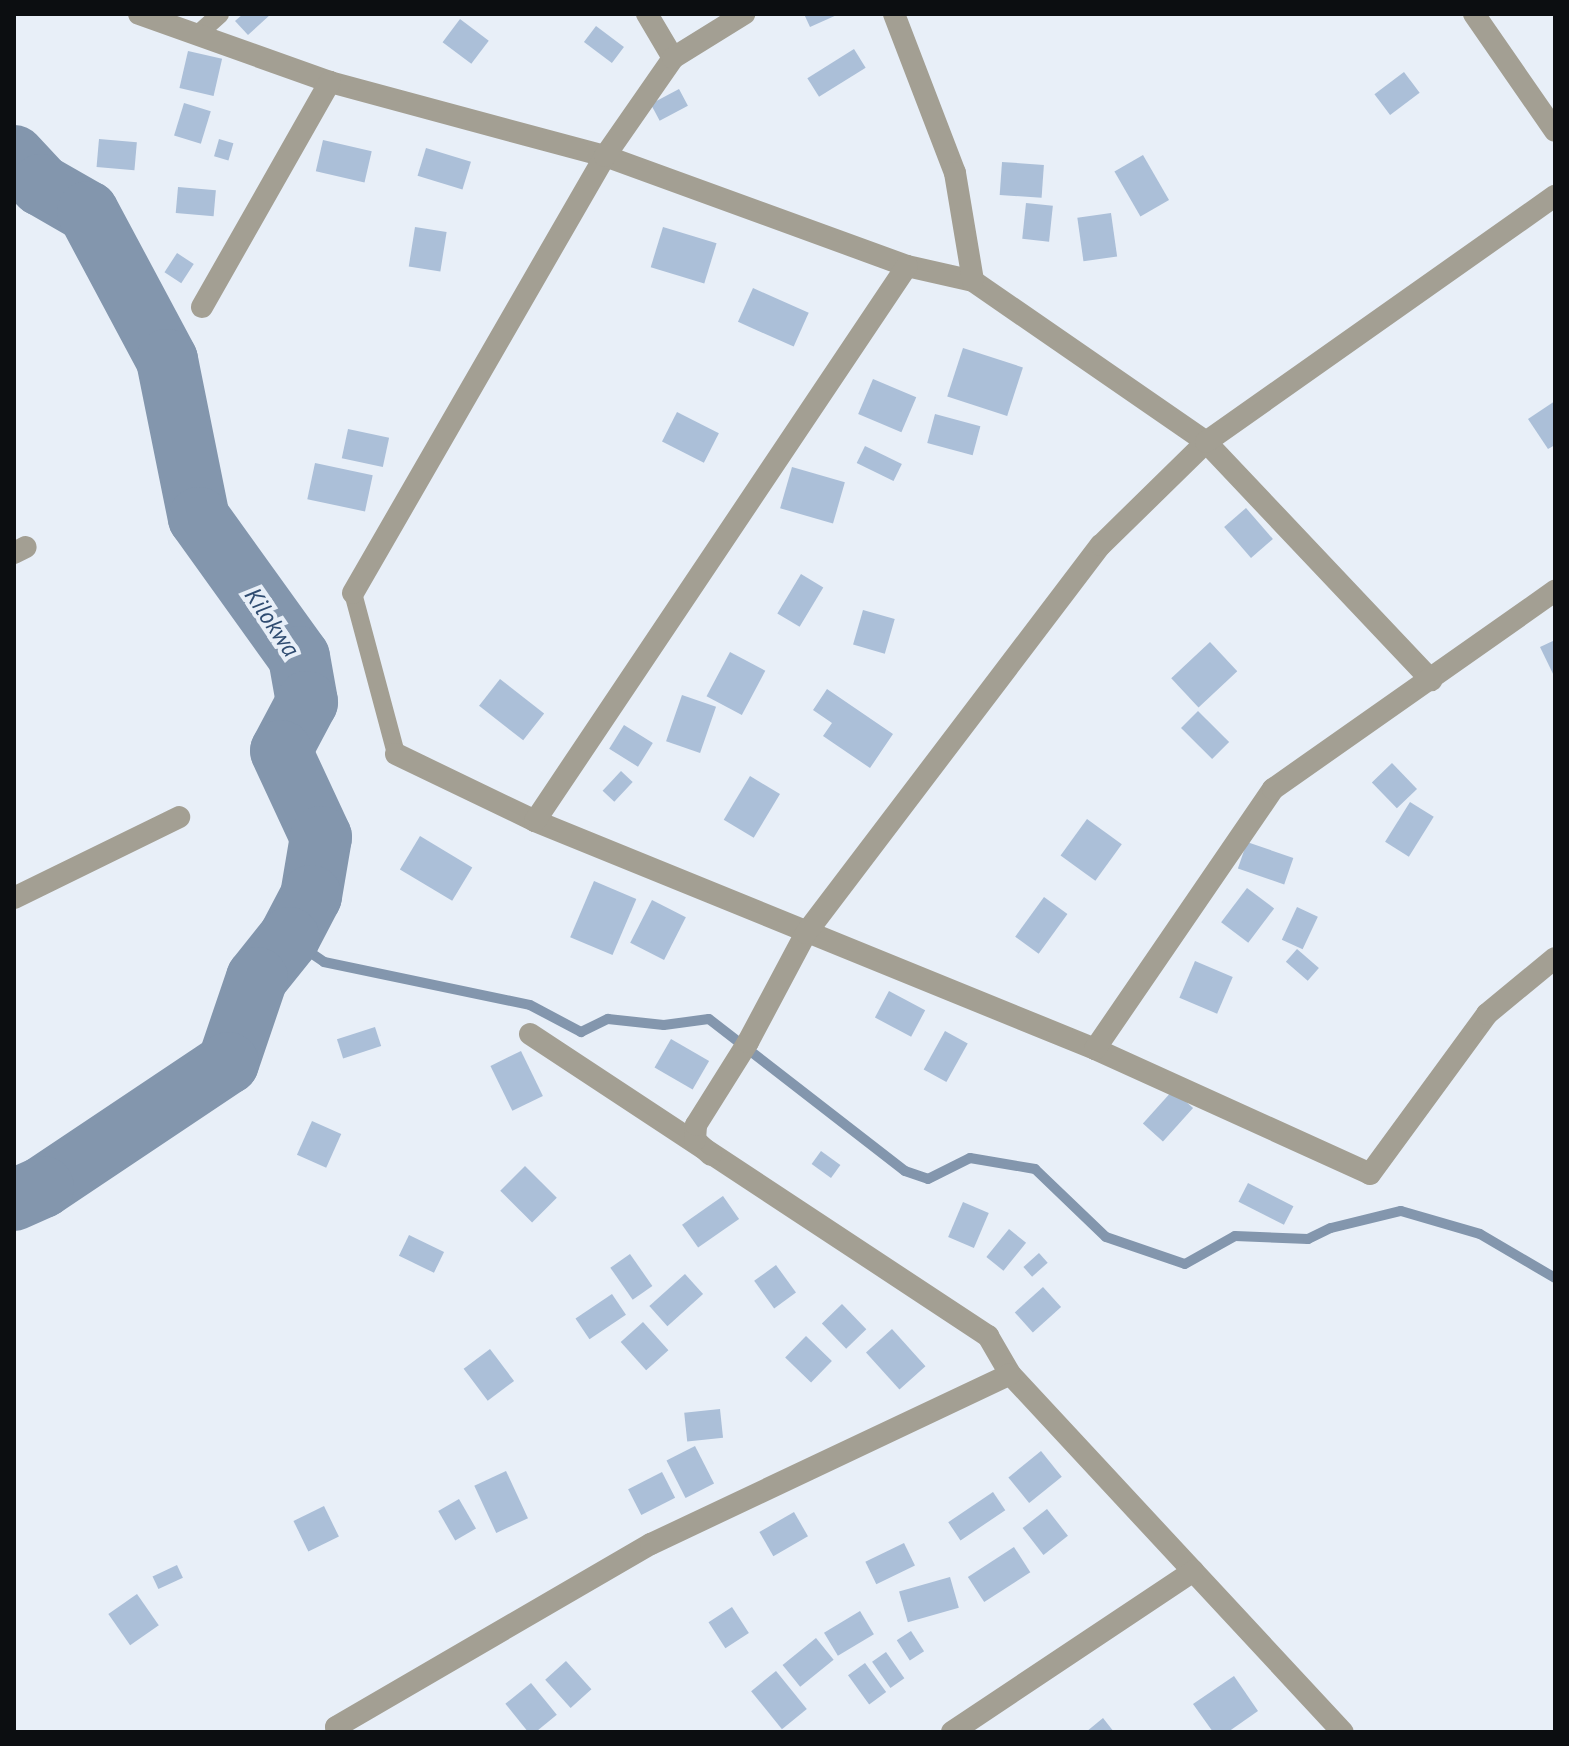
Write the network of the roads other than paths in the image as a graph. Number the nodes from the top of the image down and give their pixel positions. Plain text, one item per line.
1 (139, 14) edge
2 (220, 14) edge
3 (647, 14) edge
4 (744, 14) edge
5 (894, 14) edge
6 (1474, 14) edge
7 (197, 35) junction
8 (673, 58) junction
9 (330, 82) junction
10 (1555, 131) edge
11 (605, 156) junction
12 (1555, 196) edge
13 (907, 266) junction
14 (973, 281) junction
15 (202, 307) dead end
16 (1206, 442) junction
17 (1555, 591) edge
18 (353, 593) joint
19 (1431, 680) junction
20 (396, 754) joint
21 (179, 817) dead end
22 (535, 821) junction
23 (14, 898) edge
24 (806, 933) junction
25 (1555, 958) edge
26 (530, 1034) dead end
27 (1095, 1049) junction
28 (711, 1155) junction
29 (1010, 1374) junction
30 (1193, 1571) junction
31 (340, 1732) edge
32 (952, 1732) edge
33 (1343, 1732) edge

1 - 7 street
2 - 7 lane
3 - 8 street
4 - 8 street
5 - 14 street
6 - 10 street
7 - 9 street
8 - 11 street
9 - 11 street
9 - 15 street
11 - 13 street
11 - 18 street
12 - 16 street
13 - 14 street
13 - 22 street
14 - 16 street
16 - 19 street
16 - 24 street
17 - 19 street
18 - 20 lane
19 - 27 street
20 - 22 street
21 - 23 street
22 - 24 street
24 - 27 street
24 - 28 street
25 - 27 street
26 - 28 street
28 - 29 street
29 - 30 street
29 - 31 street
30 - 32 street
30 - 33 street

